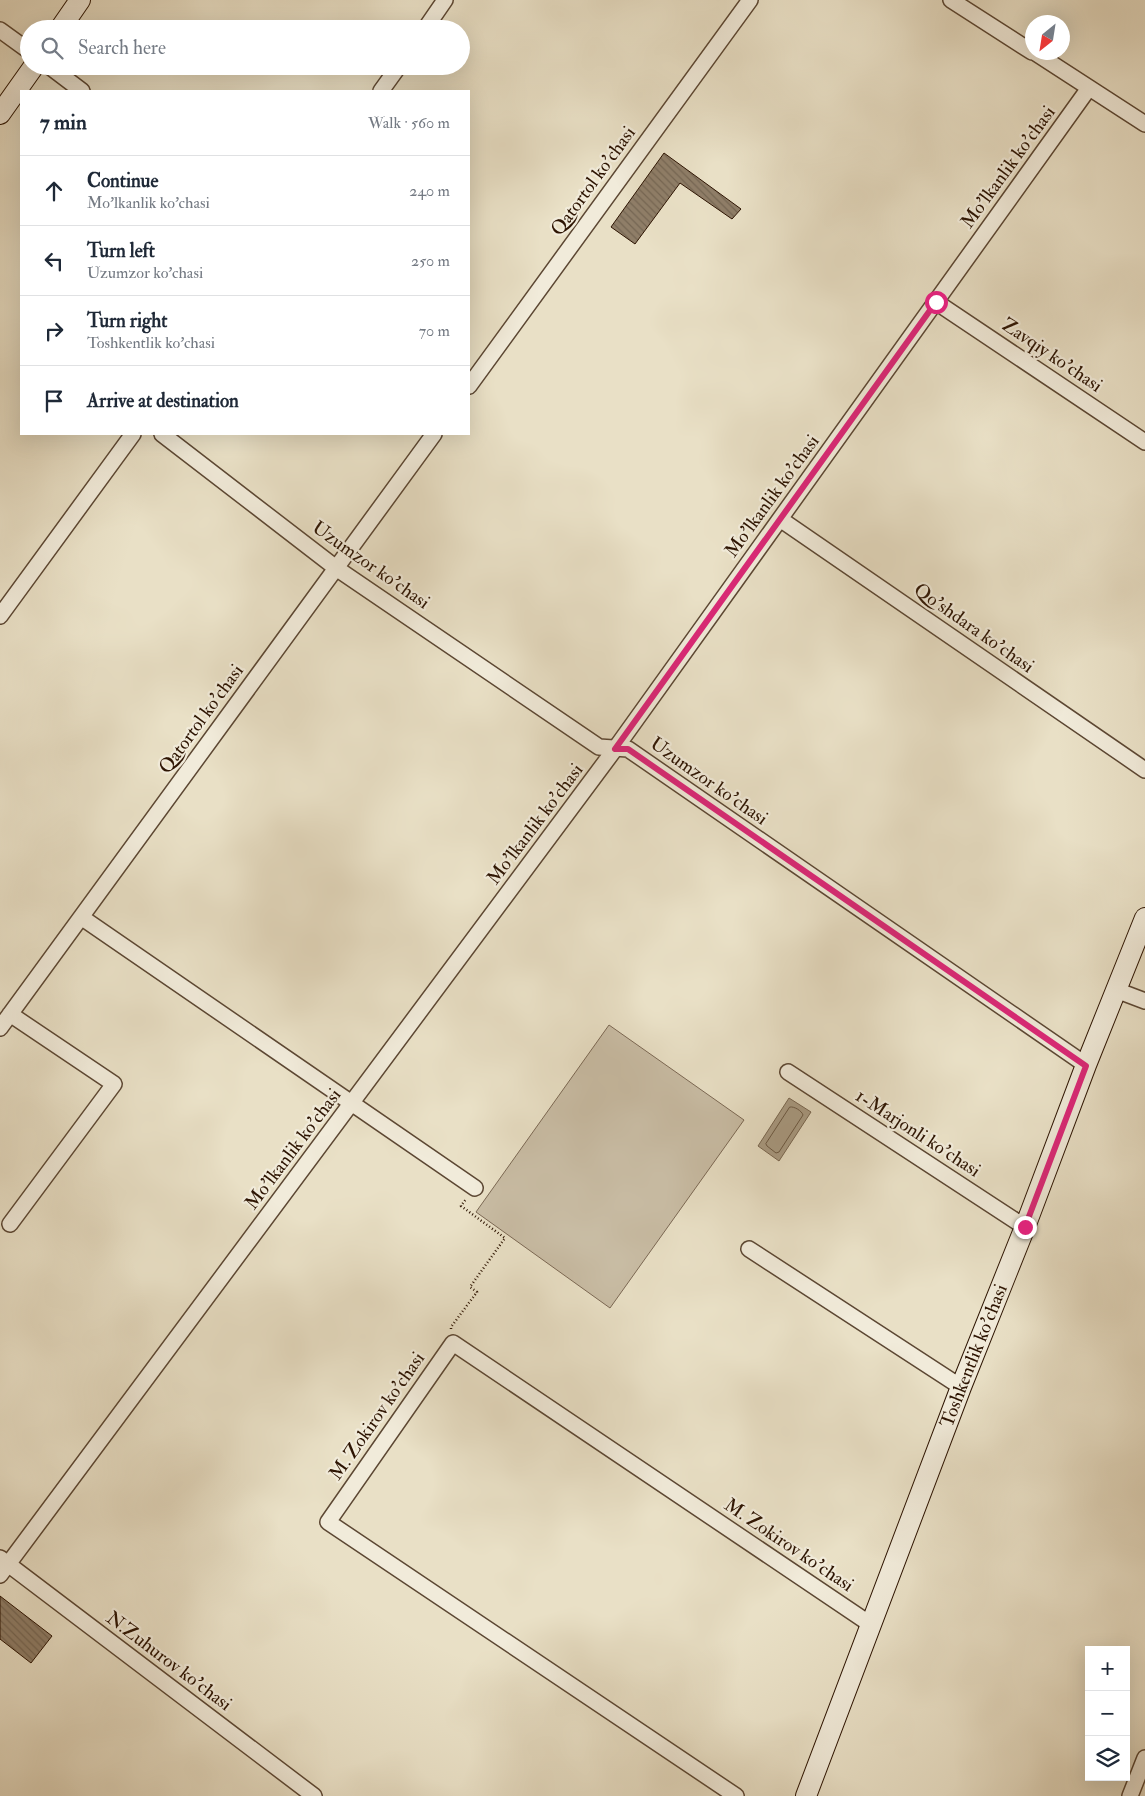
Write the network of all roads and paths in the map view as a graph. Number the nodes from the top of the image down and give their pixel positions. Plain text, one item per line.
1 (80, 0) edge
2 (445, 0) edge
3 (750, 0) edge
4 (951, 0) edge
5 (66, 20) edge
6 (431, 20) edge
7 (0, 30) edge
8 (20, 44) edge
9 (1025, 47) edge
10 (1045, 60) edge
11 (28, 75) edge
12 (61, 75) edge
13 (393, 75) edge
14 (1089, 88) junction
15 (81, 90) edge
16 (383, 90) edge
17 (0, 114) edge
18 (1145, 124) edge
19 (936, 302) junction
20 (470, 385) edge
21 (132, 435) edge
22 (163, 435) edge
23 (433, 435) edge
24 (1145, 442) edge
25 (780, 519) junction
26 (336, 568) junction
27 (0, 616) edge
28 (615, 749) junction
29 (1145, 770) edge
30 (81, 917) junction
31 (1145, 918) edge
32 (1116, 990) junction
33 (1145, 1001) edge
34 (10, 1014) junction
35 (0, 1028) edge
36 (1086, 1066) junction
37 (788, 1072) dead end
38 (352, 1103) junction
39 (475, 1188) joint
40 (10, 1224) dead end
41 (1025, 1227) junction
42 (749, 1249) dead end
43 (453, 1343) junction
44 (961, 1386) junction
45 (3, 1566) edge
46 (870, 1624) junction
47 (1145, 1758) edge
48 (314, 1796) edge
49 (736, 1796) edge
50 (806, 1796) edge
51 (1130, 1796) edge

1 - 5 main road
2 - 6 street
3 - 20 street, Qatortol ko'chasi
4 - 9 street
7 - 8 street
10 - 14 street
11 - 17 main road
12 - 15 street
13 - 16 street
14 - 18 street
14 - 19 street, Mo'lkanlik ko'chasi
19 - 24 street, Zavqiy ko'chasi
19 - 25 street, Mo'lkanlik ko'chasi
21 - 27 street
22 - 26 street, Uzumzor ko'chasi
23 - 26 street, Qatortol ko'chasi
25 - 28 street, Mo'lkanlik ko'chasi
25 - 29 street, Qo'shdara ko'chasi
26 - 28 street, Uzumzor ko'chasi
26 - 30 street, Qatortol ko'chasi
28 - 36 street, Uzumzor ko'chasi
28 - 38 street, Mo'lkanlik ko'chasi
30 - 34 street, Qatortol ko'chasi
30 - 38 street
31 - 32 main road, Toshkentlik ko'chasi
32 - 33 street
32 - 36 main road, Toshkentlik ko'chasi
34 - 35 street, Qatortol ko'chasi
34 - 40 street
36 - 41 main road, Toshkentlik ko'chasi
37 - 41 street, 1-Marjonli ko'chasi
38 - 39 street
38 - 45 street, Mo'lkanlik ko'chasi
39 - 43 path
41 - 44 main road, Toshkentlik ko'chasi
42 - 44 street
43 - 46 street, M. Zokirov ko'chasi
43 - 49 street, M. Zokirov ko'chasi
44 - 46 main road, Toshkentlik ko'chasi
45 - 48 street, N.Zuhurov ko'chasi
46 - 50 main road, Toshkentlik ko'chasi
47 - 51 street

